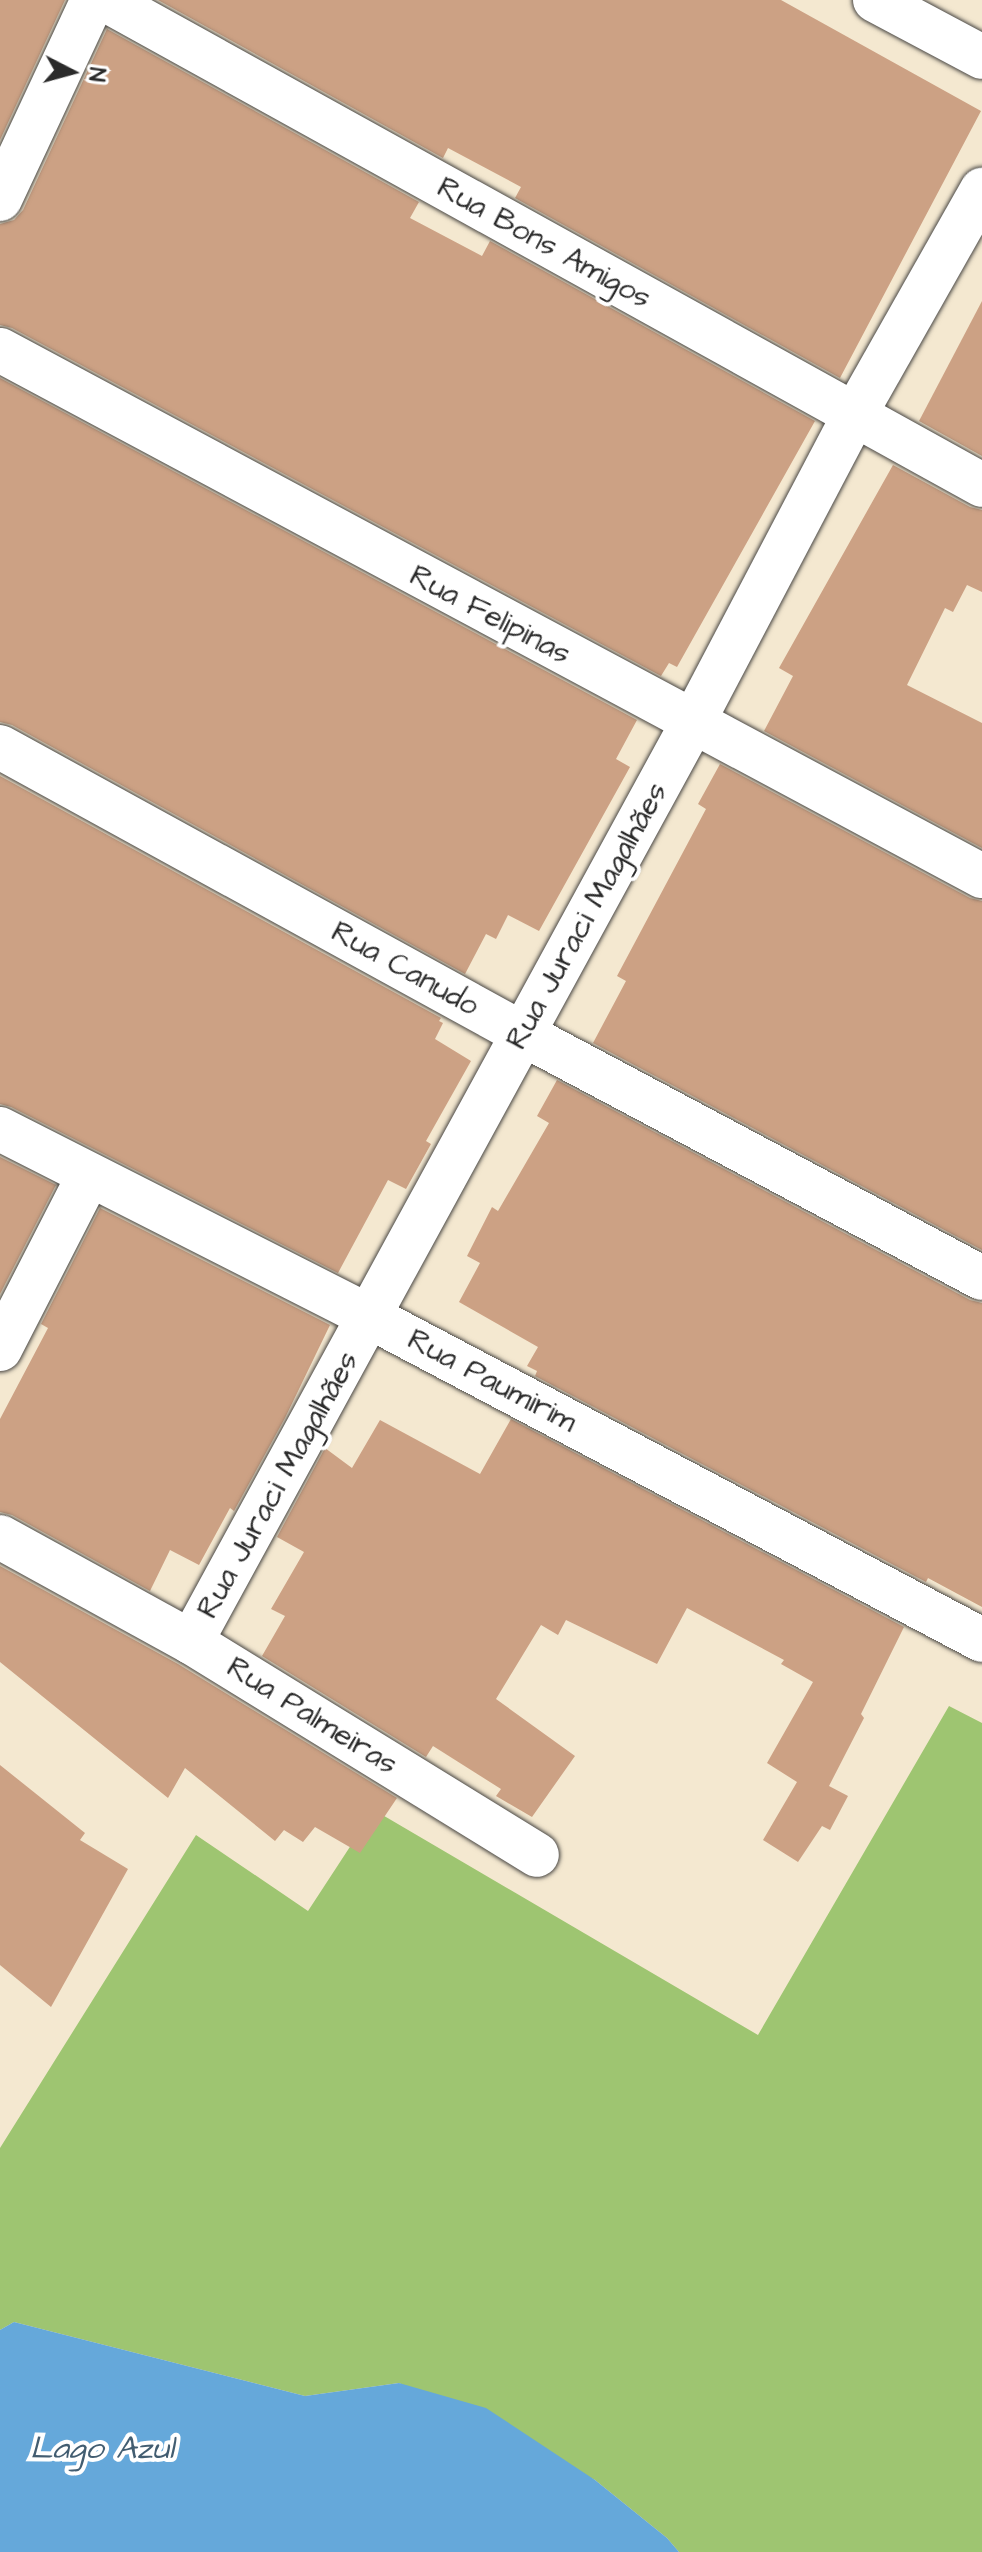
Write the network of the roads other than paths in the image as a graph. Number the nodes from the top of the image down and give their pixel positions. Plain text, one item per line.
1 (93, 0) edge
2 (106, 0) edge
3 (875, 0) edge
4 (982, 57) edge
5 (982, 190) edge
6 (0, 199) edge
7 (0, 350) edge
8 (854, 416) junction
9 (982, 485) edge
10 (692, 724) junction
11 (0, 747) edge
12 (982, 876) edge
13 (521, 1033) junction
14 (0, 1129) edge
15 (89, 1175) junction
16 (982, 1278) edge
17 (370, 1317) junction
18 (0, 1349) edge
19 (0, 1537) edge
20 (982, 1640) edge
21 (191, 1642) junction
22 (537, 1855) dead end

1 - 6 street
2 - 8 street, Rua Bons Amigos
3 - 4 street
5 - 8 street, Rua Juraci Magalhães
7 - 10 street, Rua Felipinas
8 - 9 street, Rua Bons Amigos
8 - 10 street, Rua Juraci Magalhães
10 - 12 street, Rua Felipinas
10 - 13 street, Rua Juraci Magalhães
11 - 13 street, Rua Canudo
13 - 16 street, Rua Canudo
13 - 17 street, Rua Juraci Magalhães
14 - 15 street, Rua Paumirim
15 - 17 street, Rua Paumirim
15 - 18 street
17 - 20 street, Rua Paumirim
17 - 21 street, Rua Juraci Magalhães
19 - 21 street, Rua Palmeiras
21 - 22 street, Rua Palmeiras

